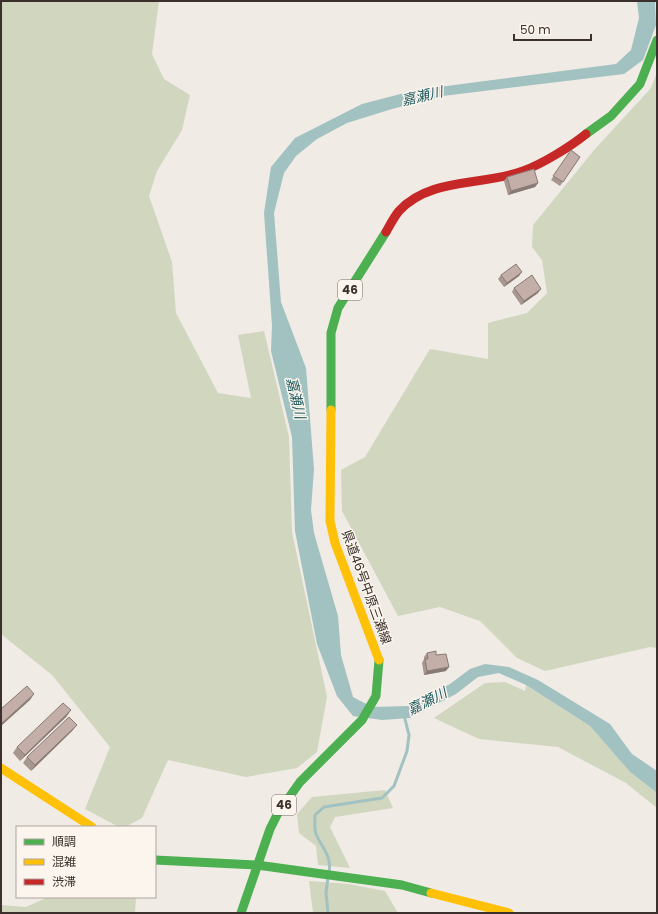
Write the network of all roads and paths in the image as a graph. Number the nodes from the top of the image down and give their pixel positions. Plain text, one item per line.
1 (657, 40) edge
2 (1, 768) edge
3 (91, 826) edge
4 (156, 860) edge
5 (257, 865) junction
6 (241, 913) edge
7 (509, 913) edge

1 - 5 main road, 県道46号中原三瀬線 / 46
2 - 3 main road
4 - 5 main road
5 - 6 main road, 県道46号中原三瀬線 / 46
5 - 7 main road

